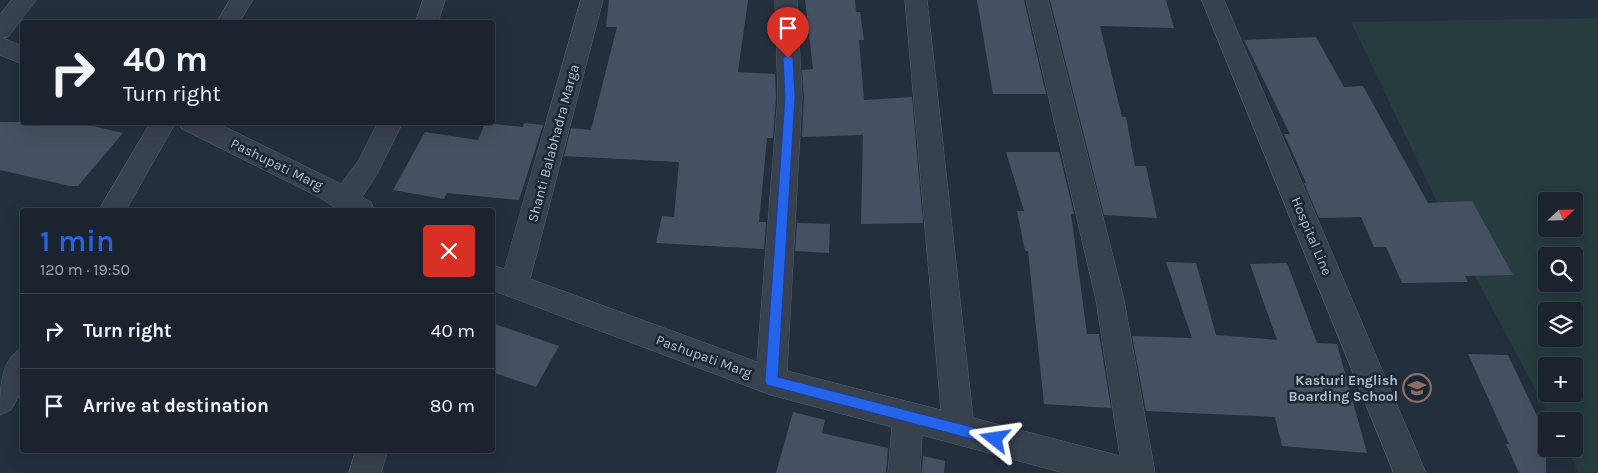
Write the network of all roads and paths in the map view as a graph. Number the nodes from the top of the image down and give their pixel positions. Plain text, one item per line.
1 (25, 0) edge
2 (242, 0) edge
3 (434, 0) edge
4 (592, 0) edge
5 (786, 0) edge
6 (916, 0) edge
7 (1038, 0) edge
8 (1214, 0) edge
9 (229, 20) edge
10 (428, 20) edge
11 (0, 31) edge
12 (0, 46) edge
13 (20, 54) edge
14 (162, 125) edge
15 (197, 125) edge
16 (389, 125) edge
17 (353, 205) edge
18 (113, 208) edge
19 (503, 281) edge
20 (20, 365) edge
21 (771, 381) junction
22 (0, 400) edge
23 (908, 416) junction
24 (958, 429) junction
25 (371, 453) edge
26 (365, 473) edge
27 (904, 473) edge
28 (1124, 473) edge
29 (1139, 473) edge
30 (1410, 473) edge

1 - 11 street
2 - 9 street
3 - 10 street
4 - 19 street, Shanti Balabhadra Marga
5 - 21 street
6 - 24 street
7 - 29 street
8 - 30 street, Hospital Line
12 - 13 street
14 - 18 street
15 - 17 street, Pashupati Marg
16 - 17 street
19 - 21 street, Pashupati Marg
20 - 22 street
21 - 23 street, Pashupati Marg
23 - 24 street, Pashupati Marg
23 - 27 street
24 - 28 street, Pashupati Marg
25 - 26 street

